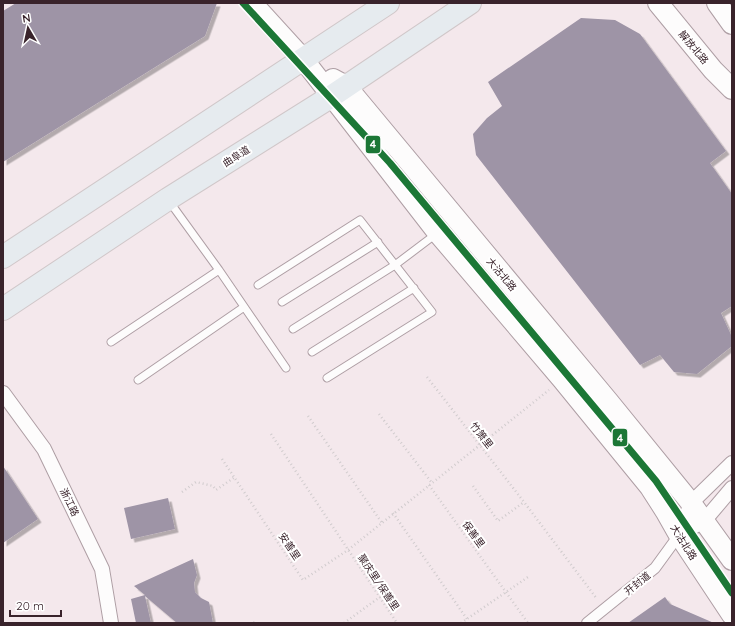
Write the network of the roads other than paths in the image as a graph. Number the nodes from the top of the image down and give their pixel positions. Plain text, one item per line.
1 (252, 3) edge
2 (388, 3) edge
3 (470, 3) edge
4 (658, 3) edge
5 (717, 3) edge
6 (732, 24) edge
7 (303, 59) junction
8 (732, 89) edge
9 (339, 91) junction
10 (168, 199) junction
11 (437, 232) junction
12 (378, 242) junction
13 (3, 257) edge
14 (395, 265) junction
15 (219, 270) junction
16 (258, 285) dead end
17 (414, 288) junction
18 (282, 302) dead end
19 (244, 307) junction
20 (3, 309) edge
21 (294, 329) dead end
22 (111, 342) dead end
23 (312, 352) dead end
24 (286, 368) dead end
25 (327, 378) dead end
26 (138, 380) dead end
27 (3, 393) edge
28 (732, 463) edge
29 (732, 488) edge
30 (691, 503) junction
31 (704, 521) junction
32 (679, 535) junction
33 (732, 560) edge
34 (732, 615) edge
35 (111, 623) edge
36 (587, 623) edge

1 - 7 main road, 大沽北路
2 - 7 main road
3 - 9 main road, 曲阜道
4 - 8 main road, 解放北路
5 - 6 main road
7 - 9 main road, 大沽北路
7 - 13 main road
9 - 10 main road, 曲阜道
9 - 11 main road, 大沽北路
9 - 30 main road, 大沽北路
10 - 15 lane
10 - 20 main road, 曲阜道
11 - 14 lane
11 - 32 main road, 大沽北路
12 - 14 lane
12 - 16 lane
12 - 18 lane
14 - 17 lane
14 - 21 lane
15 - 19 lane
15 - 22 lane
17 - 23 lane
17 - 25 lane
19 - 24 lane
19 - 26 lane
27 - 35 street, 浙江路
28 - 30 street, 开封道
29 - 31 street, 开封道
30 - 31 main road, 大沽北路
30 - 32 street, 开封道
31 - 32 street, 开封道
31 - 33 main road, 大沽北路
32 - 34 main road, 大沽北路
32 - 36 street, 开封道

